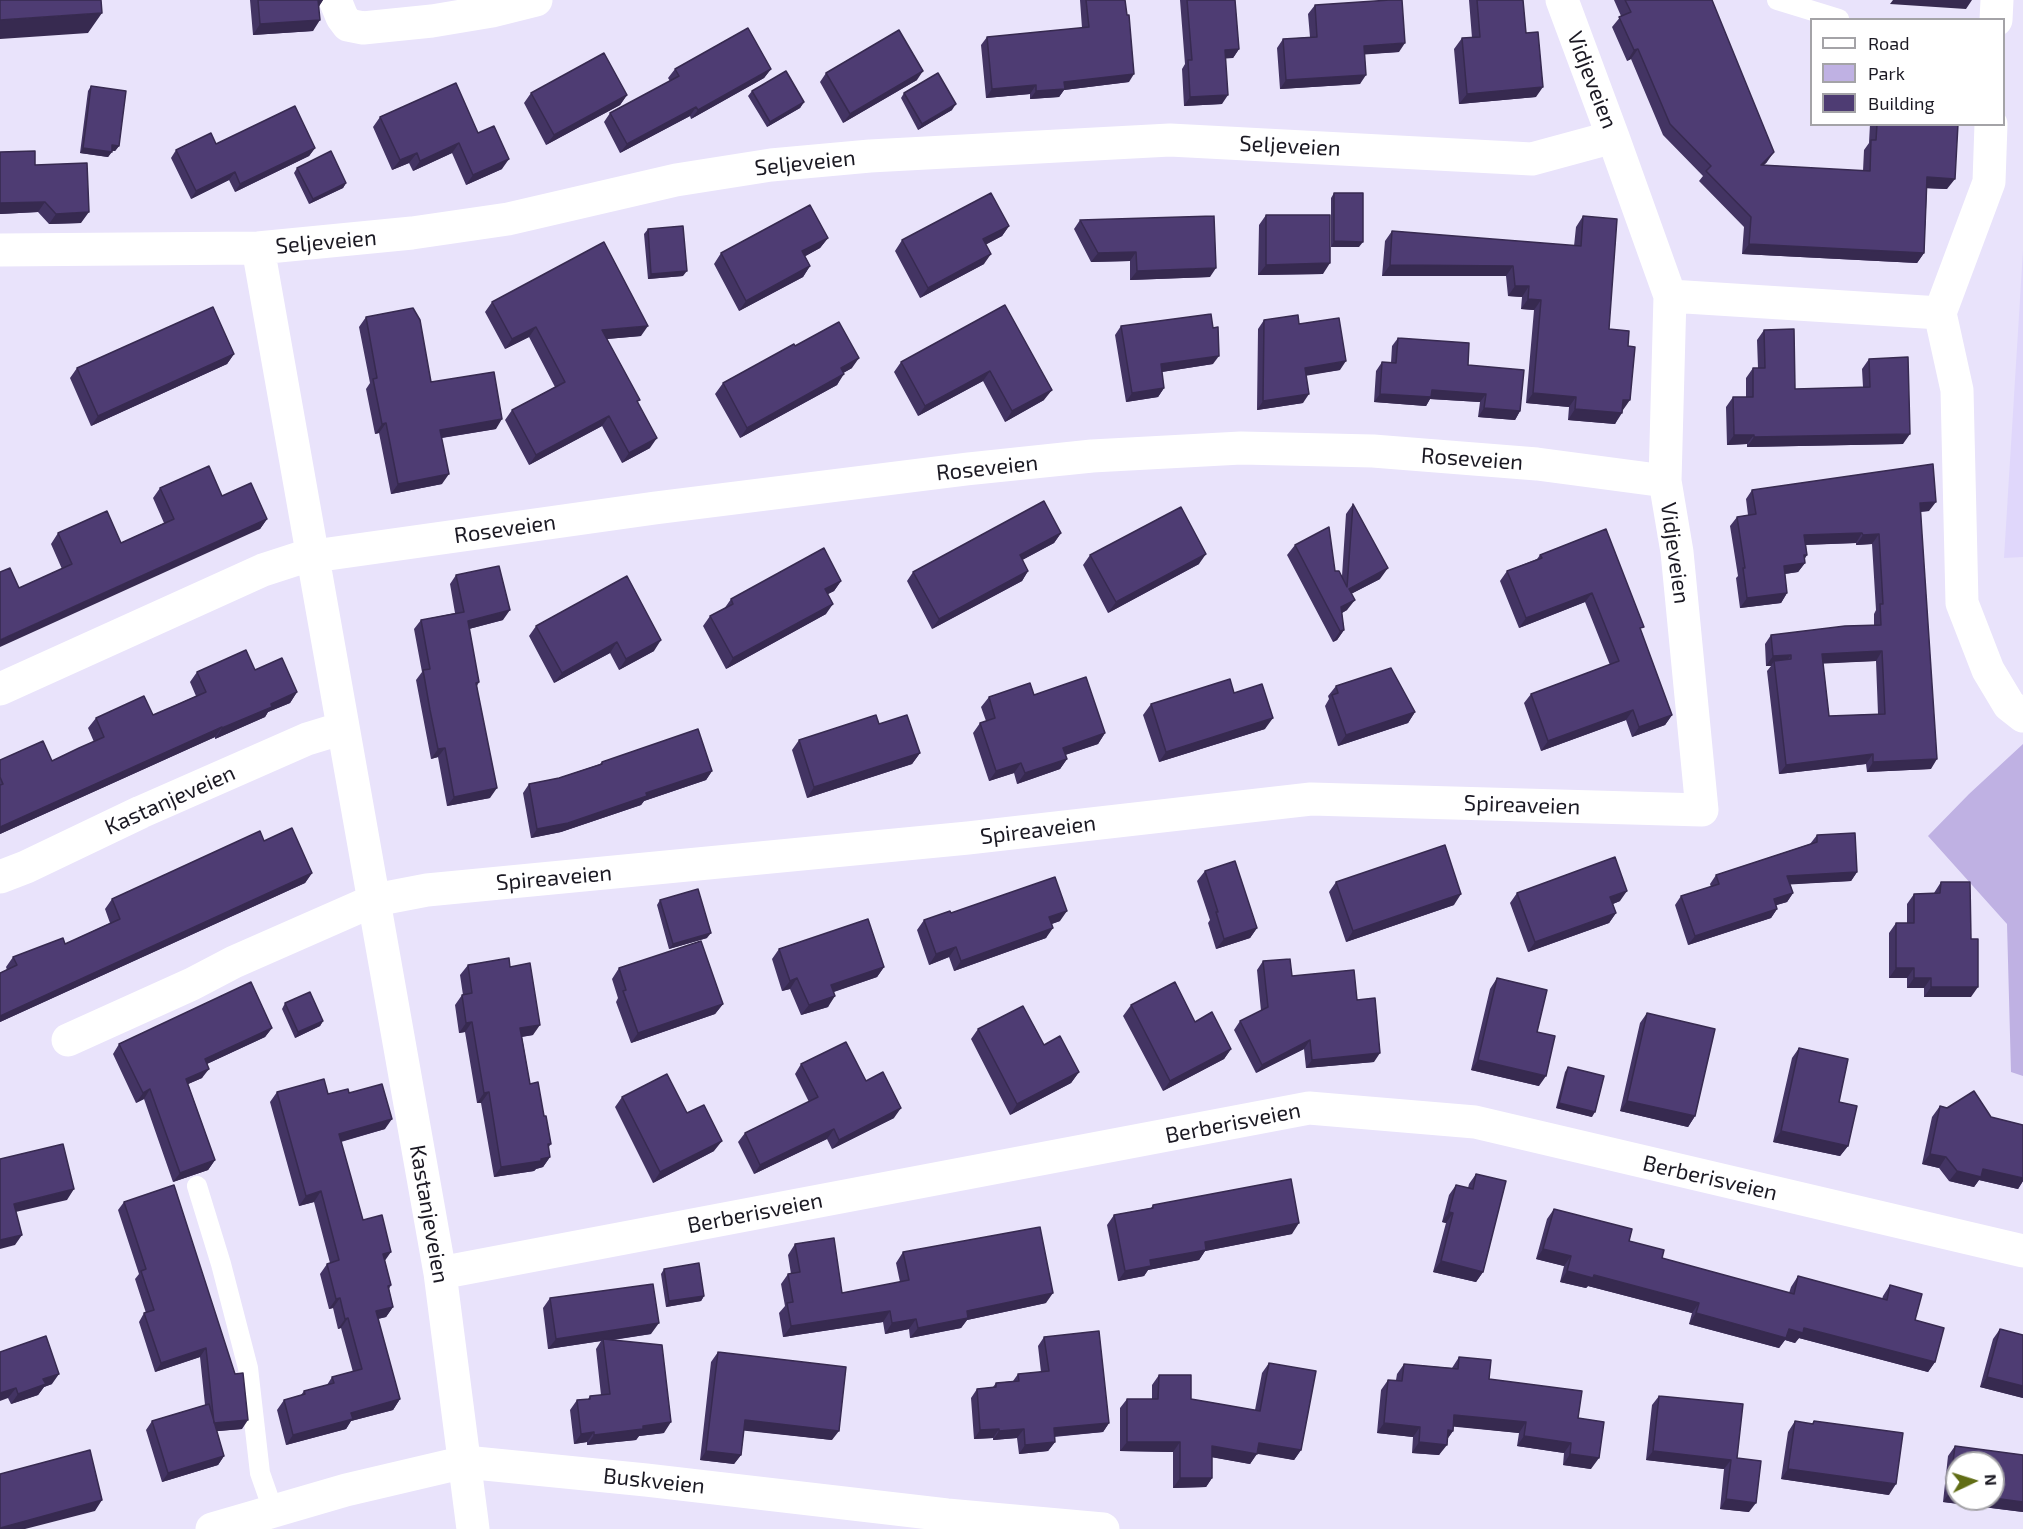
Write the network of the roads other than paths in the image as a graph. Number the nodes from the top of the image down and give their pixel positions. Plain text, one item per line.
1 (335, 0) edge
2 (536, 0) edge
3 (1562, 0) edge
4 (1777, 0) edge
5 (1997, 0) edge
6 (491, 5) edge
7 (1836, 18) edge
8 (1996, 18) edge
9 (1991, 126) edge
10 (1613, 137) junction
11 (258, 248) junction
12 (0, 250) edge
13 (1670, 296) junction
14 (1940, 313) junction
15 (1665, 481) junction
16 (314, 556) junction
17 (0, 689) edge
18 (2023, 716) edge
19 (343, 728) junction
20 (1702, 810) joint
21 (0, 877) edge
22 (375, 900) junction
23 (68, 1040) dead end
24 (197, 1186) dead end
25 (2023, 1251) edge
26 (440, 1273) junction
27 (465, 1462) junction
28 (273, 1510) junction
29 (903, 1519) edge
30 (212, 1529) edge
31 (473, 1529) edge
32 (1103, 1529) edge

1 - 6 street
2 - 6 street
3 - 10 street, Vidjeveien
4 - 7 lane
5 - 8 street
9 - 14 street
10 - 11 street, Seljeveien
10 - 13 street, Vidjeveien
11 - 12 street, Seljeveien
11 - 16 street, Kastanjeveien
13 - 14 street
13 - 15 street, Vidjeveien
14 - 18 street
15 - 16 street, Roseveien
15 - 20 street, Vidjeveien
16 - 17 street
16 - 19 street, Kastanjeveien
19 - 21 street, Kastanjeveien
19 - 22 street, Kastanjeveien
20 - 22 street, Spireaveien
22 - 23 street
22 - 26 street, Kastanjeveien
24 - 28 lane
25 - 26 street, Berberisveien
26 - 27 street, Kastanjeveien
27 - 28 street, Buskveien
27 - 29 street, Buskveien
27 - 31 street, Kastanjeveien
28 - 30 street, Buskveien
29 - 32 street, Buskveien

